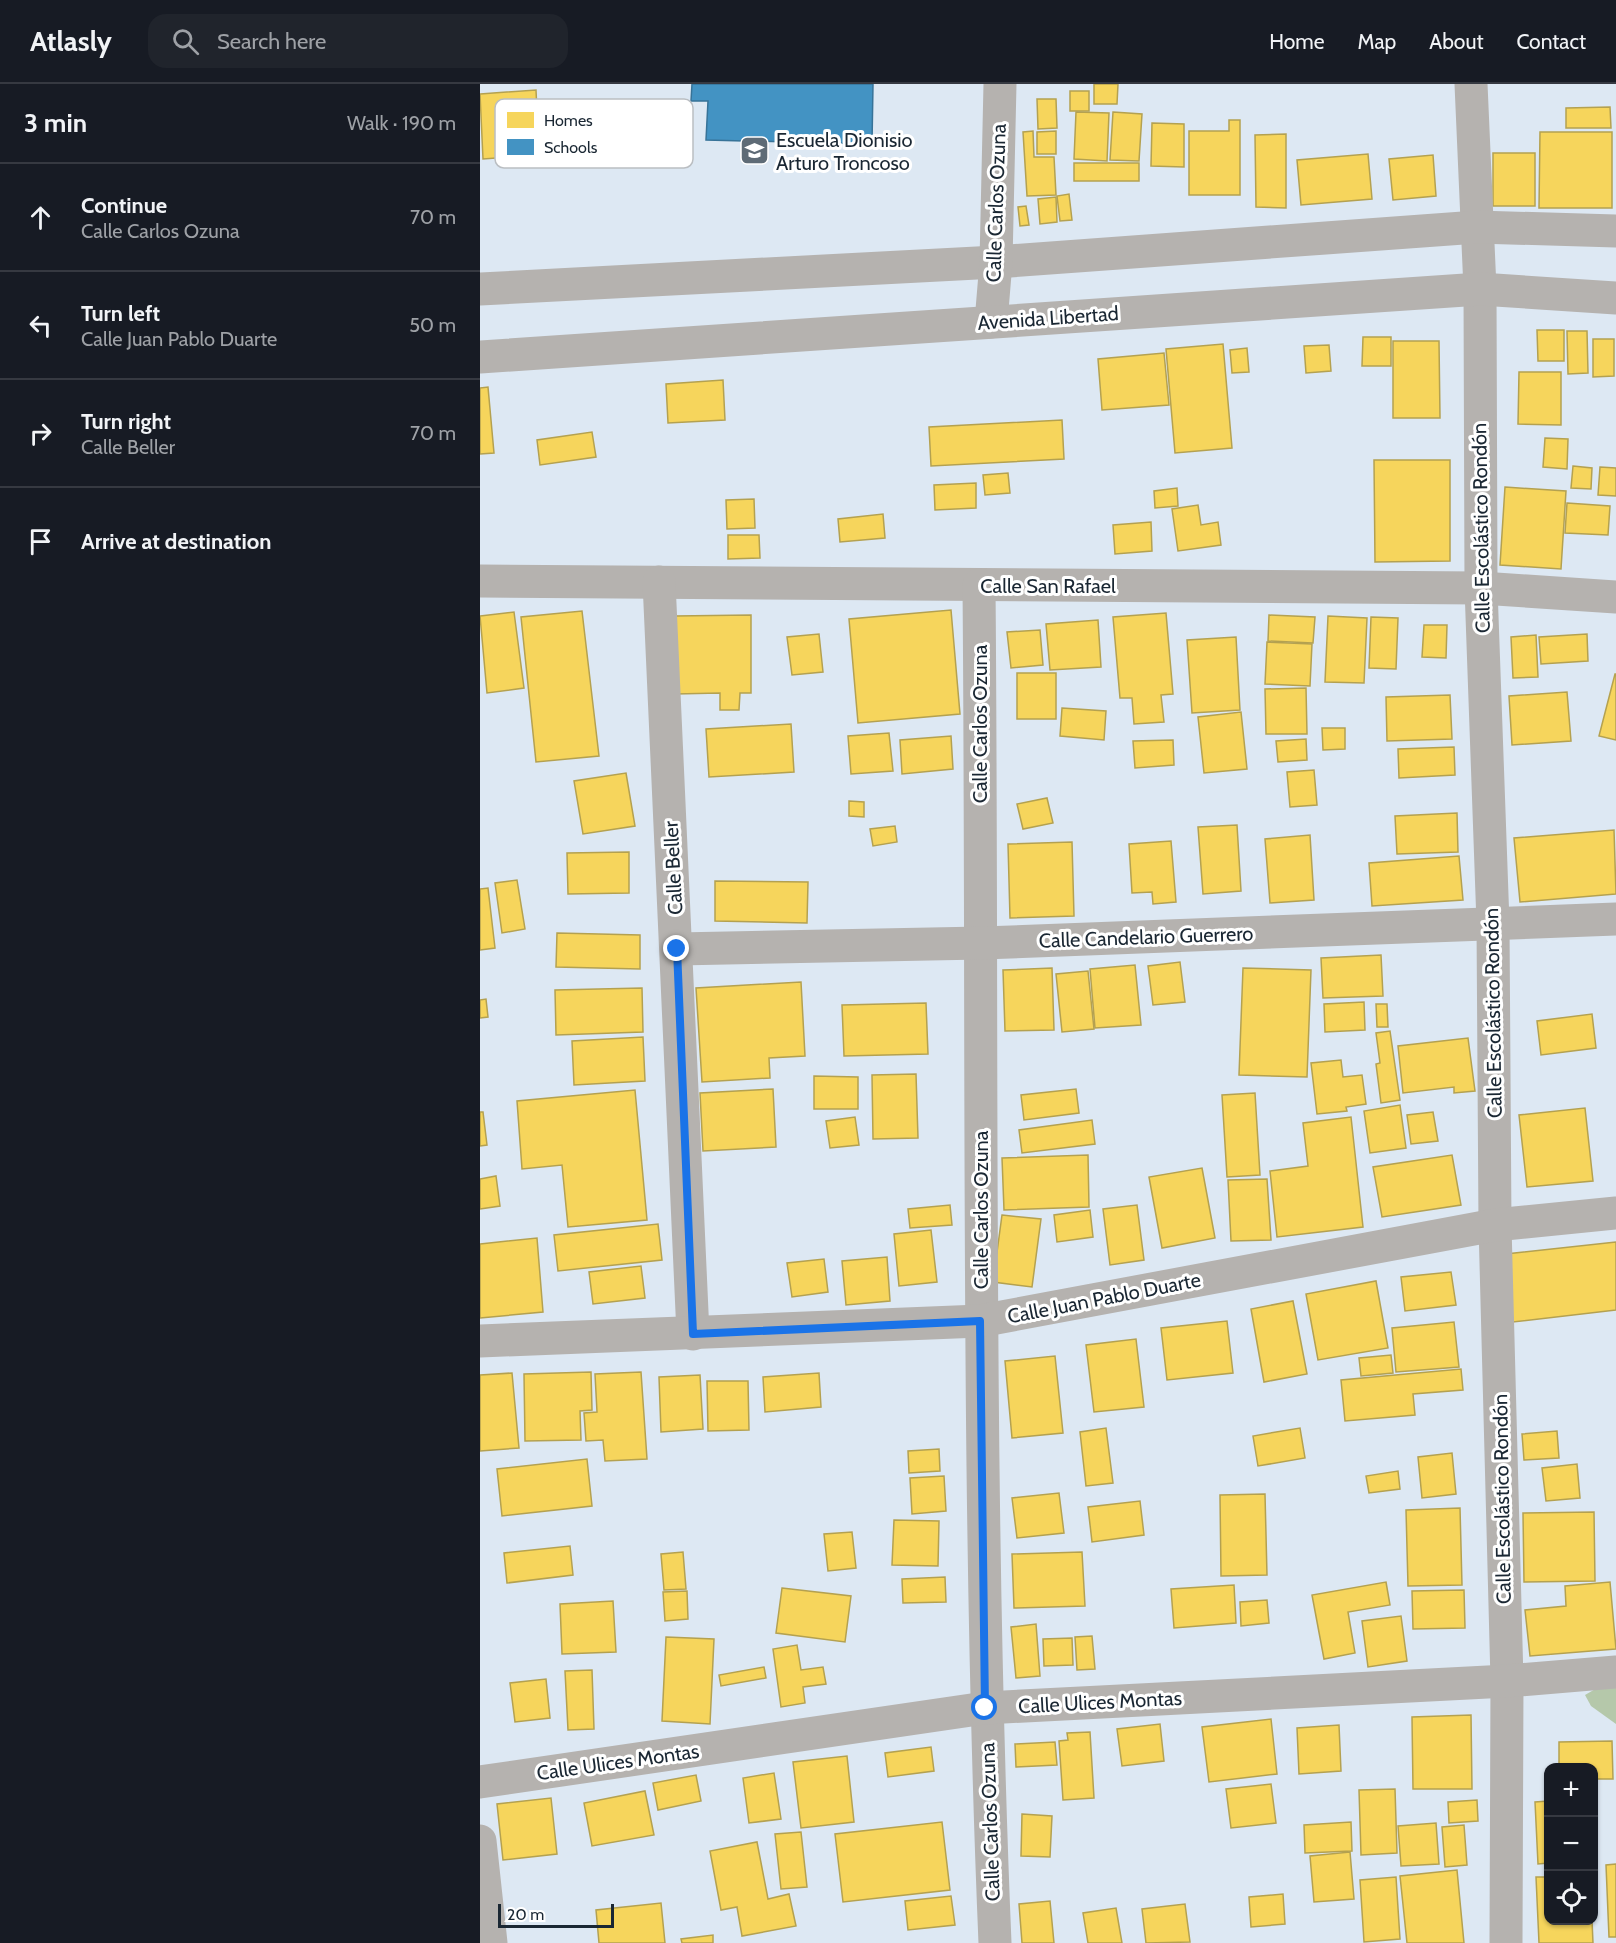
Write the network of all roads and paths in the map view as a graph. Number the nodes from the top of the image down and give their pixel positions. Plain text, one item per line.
1 (1000, 84) edge
2 (1471, 84) edge
3 (1478, 226) junction
4 (1616, 231) edge
5 (996, 262) junction
6 (480, 289) edge
7 (1480, 289) junction
8 (1616, 298) edge
9 (991, 322) junction
10 (480, 357) edge
11 (480, 581) edge
12 (659, 582) junction
13 (979, 585) junction
14 (1481, 588) junction
15 (1616, 597) edge
16 (1616, 919) edge
17 (1493, 923) junction
18 (982, 943) junction
19 (677, 949) junction
20 (1616, 1213) edge
21 (1496, 1225) junction
22 (980, 1321) junction
23 (693, 1334) junction
24 (480, 1341) edge
25 (1616, 1672) edge
26 (1507, 1681) junction
27 (985, 1708) junction
28 (480, 1782) edge
29 (480, 1841) edge
30 (491, 1943) edge
31 (995, 1943) edge
32 (1506, 1943) edge

1 - 5 street, Calle Carlos Ozuna
2 - 3 street, Calle Escolástico Rondón
3 - 4 street
3 - 5 street
3 - 7 street, Calle Escolástico Rondón
5 - 6 street
5 - 9 street, Calle Carlos Ozuna
7 - 8 street, Avenida Libertad
7 - 9 street, Avenida Libertad
7 - 14 street, Calle Escolástico Rondón
9 - 10 street, Avenida Libertad
11 - 12 street, Calle San Rafael
12 - 13 street, Calle San Rafael
12 - 19 street, Calle Beller
13 - 14 street, Calle San Rafael
13 - 18 street, Calle Carlos Ozuna
14 - 15 street, Calle San Rafael
14 - 17 street, Calle Escolástico Rondón
16 - 17 street, Calle Candelario Guerrero
17 - 18 street, Calle Candelario Guerrero
17 - 21 street, Calle Escolástico Rondón
18 - 19 street, Calle Candelario Guerrero
18 - 22 street, Calle Carlos Ozuna
19 - 23 street, Calle Beller
20 - 21 street, Calle Juan Pablo Duarte
21 - 22 street, Calle Juan Pablo Duarte
21 - 26 street, Calle Escolástico Rondón
22 - 23 street, Calle Juan Pablo Duarte
22 - 27 street, Calle Carlos Ozuna
23 - 24 street, Calle Juan Pablo Duarte
25 - 26 street, Calle Ulices Montas
26 - 27 street, Calle Ulices Montas
26 - 32 street, Calle Escolástico Rondón
27 - 28 street, Calle Ulices Montas
27 - 31 street, Calle Carlos Ozuna
29 - 30 street

